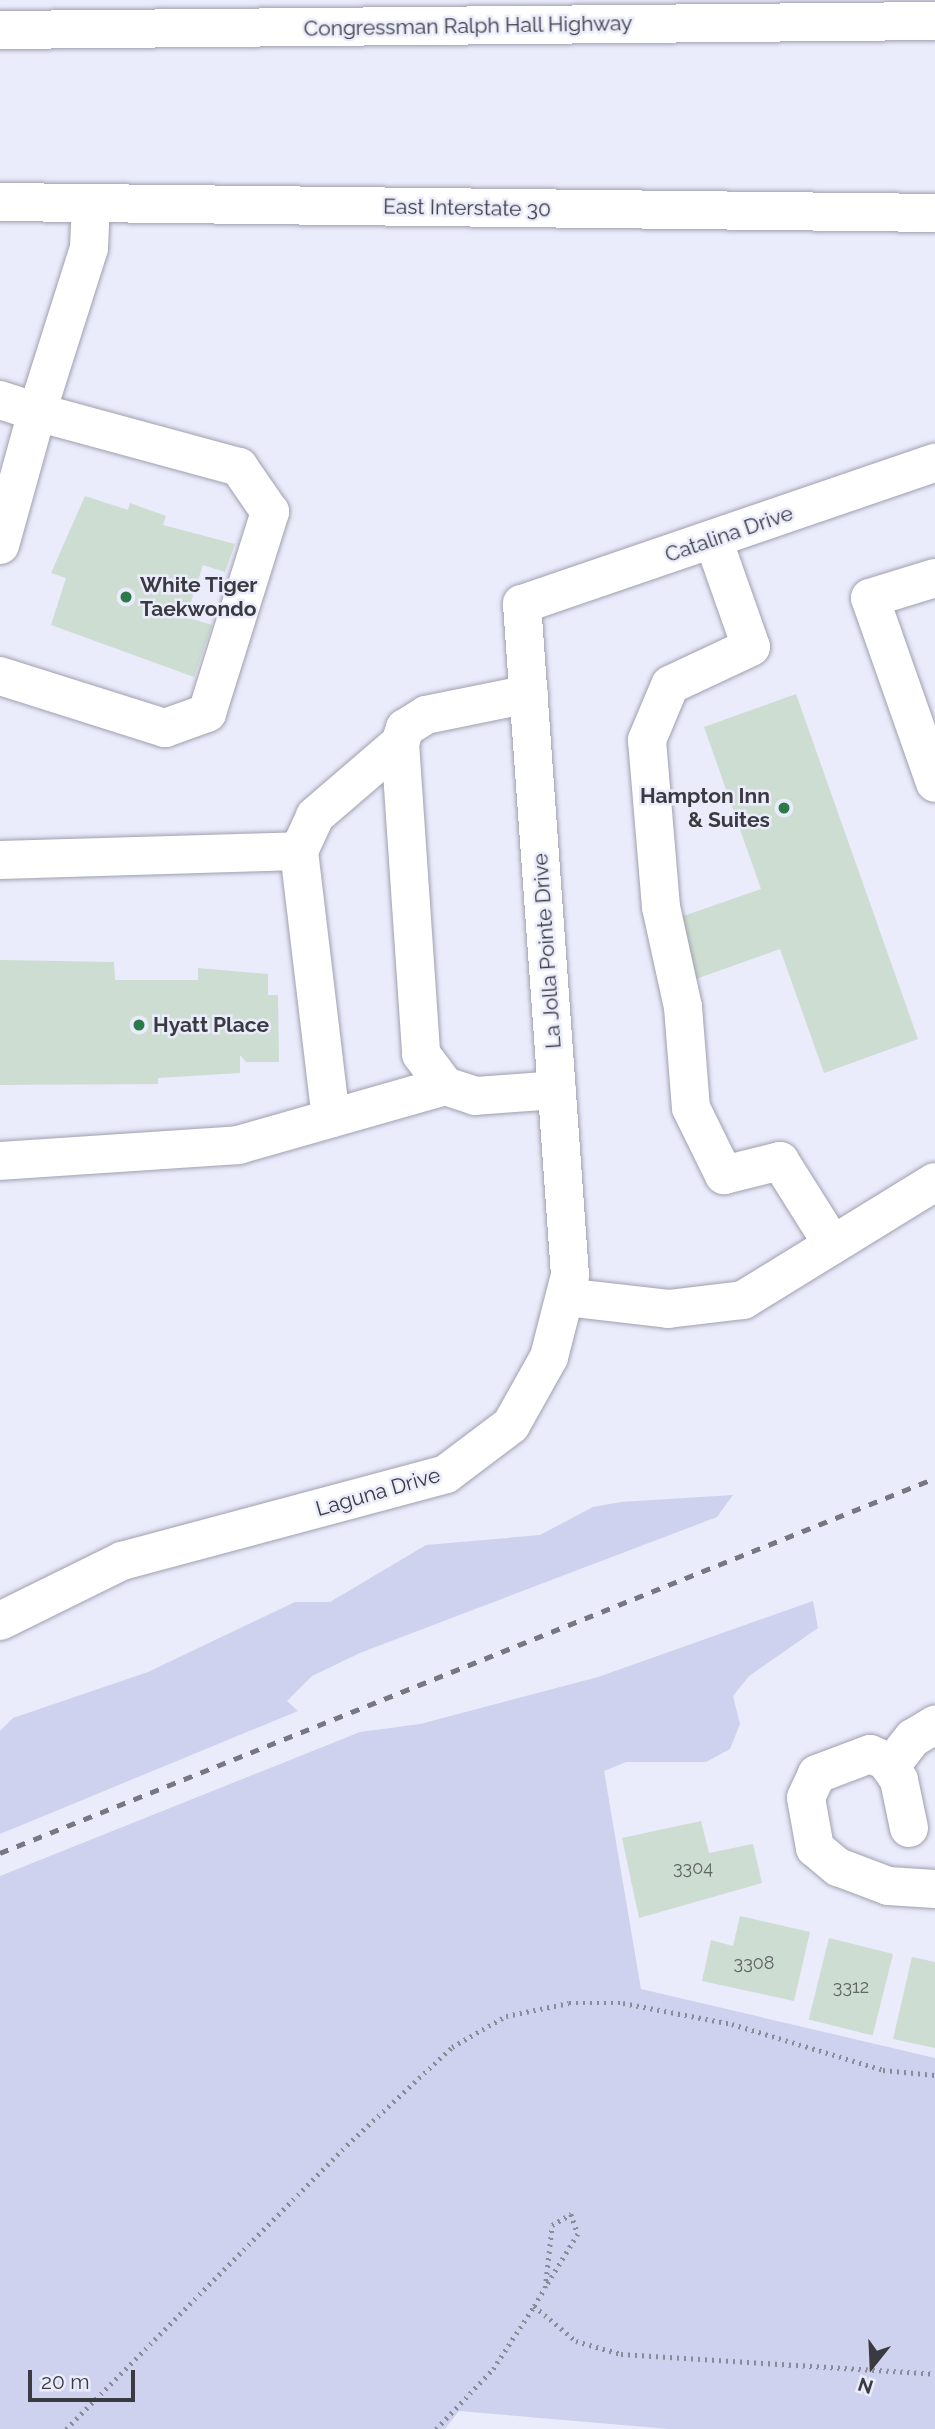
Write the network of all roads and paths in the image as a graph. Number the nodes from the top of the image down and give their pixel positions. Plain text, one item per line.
1 (935, 21) edge
2 (0, 30) edge
3 (0, 202) edge
4 (91, 204) junction
5 (935, 213) edge
6 (0, 400) edge
7 (37, 412) junction
8 (935, 463) edge
9 (713, 539) junction
10 (0, 545) edge
11 (935, 578) edge
12 (522, 604) joint
13 (0, 676) edge
14 (529, 694) junction
15 (400, 743) junction
16 (935, 783) edge
17 (299, 851) junction
18 (0, 860) edge
19 (445, 1086) junction
20 (557, 1090) junction
21 (331, 1118) junction
22 (0, 1161) edge
23 (935, 1182) edge
24 (833, 1245) junction
25 (565, 1297) junction
26 (0, 1621) edge
27 (935, 1725) edge
28 (890, 1767) junction
29 (909, 1828) dead end
30 (935, 1889) edge
31 (935, 2076) edge
32 (545, 2288) junction
33 (534, 2306) junction
34 (935, 2374) edge
35 (66, 2429) edge
36 (436, 2429) edge

1 - 2 main road, Congressman Ralph Hall Highway
3 - 4 main road, East Interstate 30
4 - 5 main road, East Interstate 30
4 - 7 main road
6 - 7 main road
7 - 10 main road
7 - 13 main road
8 - 9 main road, Catalina Drive
9 - 12 main road, Catalina Drive
9 - 24 main road
11 - 16 main road
12 - 14 main road, La Jolla Pointe Drive
14 - 15 main road
14 - 20 main road, La Jolla Pointe Drive
15 - 17 main road
15 - 19 main road
17 - 18 main road
17 - 21 main road
19 - 20 main road
19 - 21 main road
20 - 25 main road, La Jolla Pointe Drive
21 - 22 main road
23 - 24 main road
24 - 25 main road
25 - 26 main road, Laguna Drive
27 - 28 main road
28 - 29 main road
28 - 30 main road
31 - 35 path
32 - 32 path
32 - 33 path
33 - 34 path
33 - 36 path

